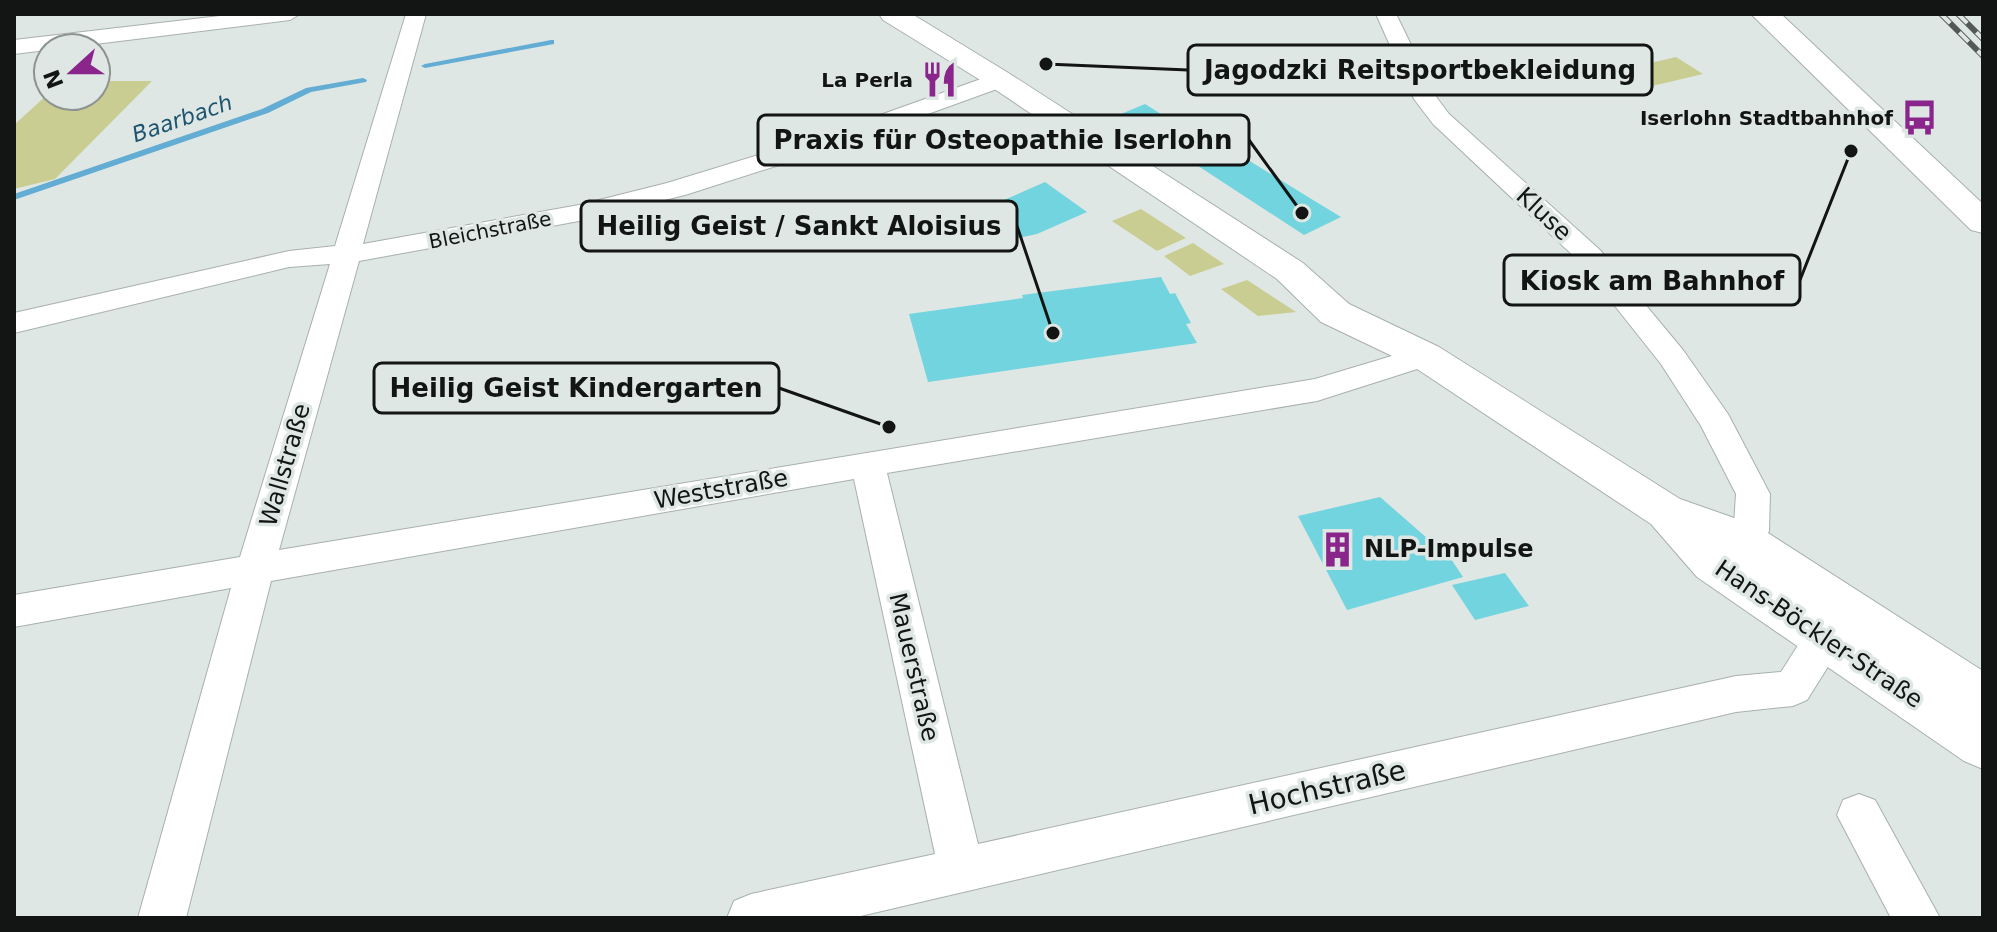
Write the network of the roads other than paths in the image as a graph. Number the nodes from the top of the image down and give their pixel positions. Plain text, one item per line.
1 (290, 14) edge
2 (416, 14) edge
3 (893, 14) edge
4 (1386, 14) edge
5 (1765, 14) edge
6 (14, 47) edge
7 (1000, 80) junction
8 (1983, 223) edge
9 (344, 254) junction
10 (14, 323) edge
11 (1425, 356) junction
12 (868, 464) junction
13 (1664, 511) junction
14 (1740, 539) junction
15 (255, 570) junction
16 (14, 611) edge
17 (1880, 631) junction
18 (1824, 639) junction
19 (1979, 727) edge
20 (1859, 815) dead end
21 (961, 870) junction
22 (162, 918) edge
23 (751, 918) edge
24 (1916, 918) edge

1 - 6 street
2 - 9 street, Wallstraße
3 - 7 main road, Hans-Böckler-Straße
4 - 14 street, Kluse
5 - 8 main road
7 - 9 street, Bleichstraße
7 - 11 main road, Hans-Böckler-Straße
9 - 10 street, Bleichstraße
9 - 15 street, Wallstraße
11 - 12 street, Weststraße
11 - 13 main road, Hans-Böckler-Straße
12 - 15 street, Weststraße
12 - 21 street, Mauerstraße
13 - 14 main road, Hans-Böckler-Straße
13 - 18 main road, Hans-Böckler-Straße
14 - 17 main road, Hans-Böckler-Straße
15 - 16 street, Weststraße
15 - 22 street, Wallstraße
17 - 18 street
17 - 19 main road, Hans-Böckler-Straße
18 - 19 main road, Hans-Böckler-Straße
18 - 21 street, Hochstraße
20 - 24 street
21 - 23 street, Hochstraße

